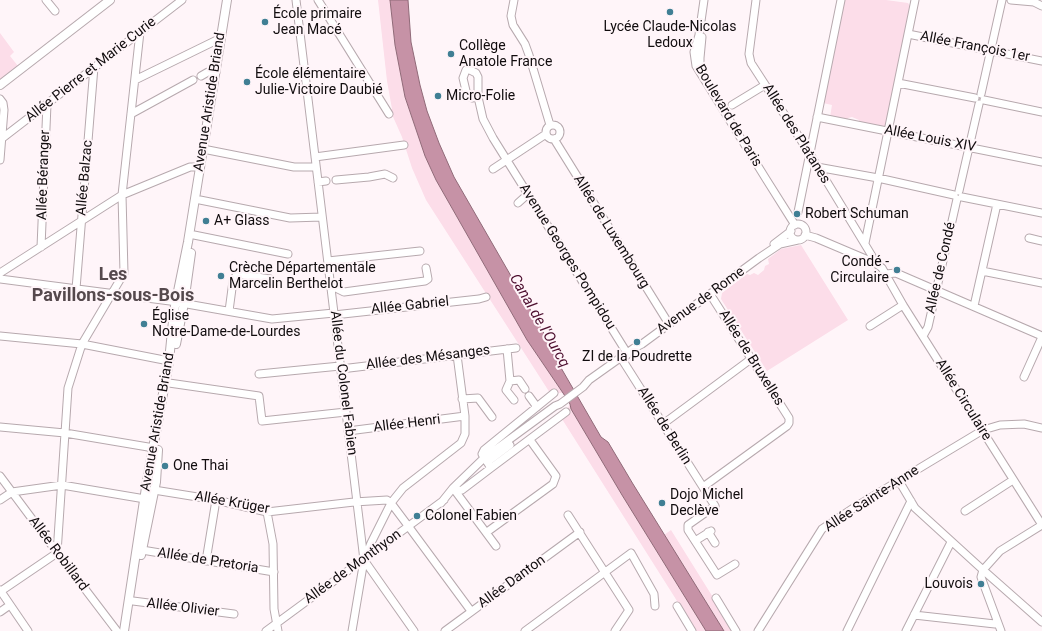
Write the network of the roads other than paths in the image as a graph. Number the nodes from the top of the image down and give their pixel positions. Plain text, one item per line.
1 (46, 0) edge
2 (110, 0) edge
3 (182, 0) edge
4 (227, 0) edge
5 (232, 0) edge
6 (296, 0) edge
7 (318, 0) edge
8 (514, 0) edge
9 (704, 0) edge
10 (707, 0) edge
11 (756, 0) edge
12 (841, 0) edge
13 (915, 0) edge
14 (1002, 0) edge
15 (1011, 0) edge
16 (1025, 1) edge
17 (1042, 6) edge
18 (55, 11) dead end
19 (140, 32) junction
20 (908, 34) junction
21 (221, 38) junction
22 (991, 50) junction
23 (1042, 61) edge
24 (94, 67) junction
25 (216, 72) junction
26 (201, 76) dead end
27 (135, 80) junction
28 (193, 80) dead end
29 (898, 83) junction
30 (0, 85) edge
31 (765, 85) junction
32 (478, 97) dead end
33 (0, 99) edge
34 (980, 99) junction
35 (47, 104) junction
36 (732, 105) dead end
37 (1042, 112) edge
38 (131, 114) junction
39 (389, 114) dead end
40 (817, 117) junction
41 (550, 125) junction
42 (888, 131) junction
43 (546, 134) junction
44 (554, 139) junction
45 (1, 140) edge
46 (404, 145) dead end
47 (969, 147) junction
48 (208, 150) junction
49 (810, 154) junction
50 (315, 156) junction
51 (0, 160) edge
52 (507, 160) junction
53 (1042, 162) edge
54 (200, 167) junction
55 (316, 167) junction
56 (817, 167) junction
57 (493, 169) dead end
58 (393, 178) dead end
59 (878, 178) junction
60 (336, 180) dead end
61 (766, 180) junction
62 (326, 181) dead end
63 (318, 182) junction
64 (773, 188) junction
65 (528, 194) junction
66 (122, 195) junction
67 (958, 196) junction
68 (200, 200) junction
69 (518, 203) dead end
70 (782, 203) junction
71 (997, 204) junction
72 (798, 212) dead end
73 (1042, 212) edge
74 (322, 217) junction
75 (82, 220) junction
76 (796, 225) junction
77 (791, 231) junction
78 (805, 232) junction
79 (194, 235) junction
80 (1029, 238) dead end
81 (798, 240) junction
82 (1042, 241) edge
83 (865, 243) junction
84 (41, 247) junction
85 (420, 251) dead end
86 (288, 254) dead end
87 (759, 258) junction
88 (328, 261) junction
89 (870, 261) junction
90 (426, 268) dead end
91 (982, 271) junction
92 (0, 273) edge
93 (886, 274) junction
94 (0, 279) edge
95 (270, 279) dead end
96 (1042, 283) edge
97 (331, 288) junction
98 (76, 289) junction
99 (936, 290) junction
100 (112, 293) junction
101 (710, 294) junction
102 (486, 297) dead end
103 (180, 303) junction
104 (903, 305) junction
105 (974, 306) junction
106 (229, 310) junction
107 (334, 314) junction
108 (669, 324) junction
109 (870, 326) dead end
110 (0, 336) edge
111 (923, 336) junction
112 (1042, 336) edge
113 (82, 344) junction
114 (642, 344) junction
115 (516, 348) dead end
116 (634, 348) junction
117 (507, 349) junction
118 (626, 353) junction
119 (457, 355) junction
120 (752, 359) junction
121 (169, 361) junction
122 (623, 361) junction
123 (340, 367) junction
124 (259, 374) dead end
125 (1024, 377) dead end
126 (510, 381) junction
127 (169, 383) junction
128 (582, 388) junction
129 (525, 389) dead end
130 (554, 393) dead end
131 (529, 396) dead end
132 (462, 399) junction
133 (514, 400) dead end
134 (537, 407) junction
135 (346, 412) junction
136 (566, 412) dead end
137 (465, 416) junction
138 (492, 417) dead end
139 (663, 424) junction
140 (0, 427) edge
141 (1042, 428) edge
142 (983, 430) junction
143 (348, 431) junction
144 (65, 433) junction
145 (530, 440) junction
146 (154, 448) junction
147 (488, 463) junction
148 (0, 476) edge
149 (1013, 480) junction
150 (899, 481) junction
151 (62, 485) junction
152 (703, 487) junction
153 (154, 490) junction
154 (455, 490) junction
155 (12, 492) junction
156 (0, 500) edge
157 (216, 500) junction
158 (149, 501) junction
159 (911, 501) junction
160 (357, 502) junction
161 (391, 503) junction
162 (965, 511) dead end
163 (267, 512) junction
164 (568, 515) dead end
165 (1042, 525) edge
166 (409, 526) junction
167 (487, 532) junction
168 (580, 532) junction
169 (695, 541) junction
170 (951, 542) junction
171 (715, 543) dead end
172 (366, 545) junction
173 (496, 546) dead end
174 (142, 550) junction
175 (57, 553) junction
176 (364, 560) junction
177 (206, 561) junction
178 (734, 564) dead end
179 (982, 570) junction
180 (274, 572) junction
181 (606, 572) junction
182 (0, 591) edge
183 (716, 598) dead end
184 (133, 601) junction
185 (10, 605) junction
186 (655, 606) dead end
187 (677, 606) dead end
188 (0, 612) edge
189 (471, 612) junction
190 (234, 614) dead end
191 (914, 615) junction
192 (1042, 622) edge
193 (276, 623) junction
194 (998, 623) junction
195 (28, 631) edge
196 (118, 631) edge
197 (124, 631) edge
198 (129, 631) edge
199 (266, 631) edge
200 (278, 631) edge
201 (352, 631) edge
202 (414, 631) edge
203 (445, 631) edge
204 (525, 631) edge
205 (615, 631) edge
206 (692, 631) edge
207 (736, 631) edge
208 (758, 631) edge
209 (847, 631) edge
210 (906, 631) edge
211 (1001, 631) edge

1 - 18 street
2 - 30 main road
3 - 19 street, Allée Pierre et Marie Curie
4 - 21 main road, Avenue Aristide Briand
5 - 48 main road, Avenue Aristide Briand
6 - 50 street, Allée du Colonel Fabien
7 - 39 street
8 - 41 street
9 - 61 street, Boulevard de Paris
10 - 64 street, Boulevard de Paris
11 - 31 street, Allée des Platanes
12 - 40 street
13 - 20 street
14 - 22 street, Allée de Condé
15 - 16 street
16 - 17 street
19 - 24 street, Allée Pierre et Marie Curie
19 - 27 street
20 - 22 street, Allée François 1er
20 - 29 street
21 - 25 main road, Avenue Aristide Briand
21 - 27 street
22 - 23 street, Allée François 1er
22 - 34 street, Allée de Condé
24 - 35 street, Allée Pierre et Marie Curie
24 - 75 street, Allée Balzac
25 - 26 street
25 - 54 main road, Avenue Aristide Briand
27 - 38 street
28 - 38 street
29 - 34 street
29 - 42 street
31 - 36 street
31 - 49 street, Allée des Platanes
32 - 52 street, Avenue Georges Pompidou
33 - 45 street
34 - 37 street
34 - 47 street, Allée de Condé
35 - 45 street, Allée Pierre et Marie Curie
35 - 84 street, Allée Béranger
38 - 66 street
40 - 42 street, Allée Louis XIV
40 - 49 street
41 - 43 street
41 - 44 street
42 - 47 street, Allée Louis XIV
42 - 59 street
43 - 44 street
43 - 52 street
44 - 108 street, Allée de Luxembourg
45 - 51 street
46 - 50 street
47 - 53 street, Allée Louis XIV
47 - 67 street, Allée de Condé
48 - 55 street
48 - 68 main road, Avenue Aristide Briand
49 - 56 street, Allée des Platanes
49 - 72 street
50 - 55 street, Allée du Colonel Fabien
52 - 57 street
52 - 65 street, Avenue Georges Pompidou
54 - 66 street
54 - 103 main road, Avenue Aristide Briand
55 - 63 street, Allée du Colonel Fabien
56 - 59 street
56 - 83 street, Allée des Platanes
58 - 60 street
59 - 67 street
59 - 83 street
61 - 64 street
61 - 70 street, Boulevard de Paris
62 - 63 street
63 - 74 street, Allée du Colonel Fabien
64 - 70 street, Boulevard de Paris
65 - 69 street
65 - 118 street, Avenue Georges Pompidou
66 - 75 street
66 - 100 street
67 - 71 street
67 - 99 street, Allée de Condé
68 - 74 street
68 - 79 main road, Avenue Aristide Briand
70 - 76 street, Boulevard de Paris
71 - 73 street
71 - 91 street
74 - 88 street, Allée du Colonel Fabien
75 - 84 street
75 - 98 street, Allée Balzac
76 - 77 street
76 - 78 street
77 - 81 street
77 - 87 street, Avenue de Rome
78 - 81 street
78 - 89 street
79 - 86 street
79 - 103 main road, Avenue Aristide Briand
80 - 82 street
81 - 87 street, Avenue de Rome
83 - 89 street, Allée des Platanes
84 - 92 street
85 - 88 street
87 - 101 street, Avenue de Rome
88 - 97 street, Allée du Colonel Fabien
89 - 93 street
90 - 97 street
91 - 96 street
91 - 105 street
93 - 99 street
93 - 104 street, Allée Circulaire
94 - 98 street, Allée Gabriel
95 - 106 street
97 - 107 street, Allée du Colonel Fabien
98 - 100 street, Allée Gabriel
99 - 105 street
99 - 111 street, Allée de Condé
100 - 103 street, Allée Gabriel
100 - 113 street
101 - 108 street, Avenue de Rome
101 - 120 street, Allée de Bruxelles
102 - 107 street, Allée Gabriel
103 - 106 street, Allée Gabriel
103 - 121 main road, Avenue Aristide Briand
103 - 127 main road, Avenue Aristide Briand
104 - 109 street
104 - 111 street, Allée Circulaire
105 - 112 street
106 - 107 street, Allée Gabriel
107 - 123 street, Allée du Colonel Fabien
108 - 114 street, Avenue de Rome
110 - 113 street
111 - 142 street, Allée Circulaire
112 - 125 street
113 - 121 street
113 - 144 street
114 - 116 street, Avenue de Rome
114 - 122 street, Avenue de Rome
115 - 117 street, Allée des Mésanges
116 - 118 street, Avenue de Rome
116 - 122 street
117 - 119 street, Allée des Mésanges
117 - 126 street
118 - 128 street, Avenue de Rome
119 - 123 street, Allée des Mésanges
119 - 132 street
120 - 139 street
120 - 152 street, Allée de Bruxelles
121 - 146 main road, Avenue Aristide Briand
122 - 128 street, Avenue de Rome
122 - 139 street, Allée de Berlin
123 - 124 street, Allée des Mésanges
123 - 135 street, Allée du Colonel Fabien
126 - 129 street
126 - 133 street
127 - 135 street
127 - 153 main road, Avenue Aristide Briand
128 - 147 street, Allée de Monthyon
130 - 134 street, Allée de Monthyon
131 - 134 street
132 - 137 street
132 - 138 street
134 - 147 street, Allée de Monthyon
135 - 143 street, Allée du Colonel Fabien
136 - 145 street, Allée de Monthyon
137 - 143 street, Allée Henri
137 - 161 street
139 - 152 street, Allée de Berlin
140 - 144 street
141 - 142 street, Allée Sainte-Anne
142 - 149 street, Allée Circulaire
142 - 150 street, Allée Sainte-Anne
143 - 160 street, Allée du Colonel Fabien
144 - 146 street
144 - 151 street
145 - 147 street, Allée de Monthyon
145 - 167 street
146 - 158 main road, Avenue Aristide Briand
147 - 154 street, Allée de Monthyon
148 - 155 street, Allée Robillard
149 - 162 street
149 - 165 street, Allée Circulaire
150 - 159 street
150 - 208 street, Allée Sainte-Anne
151 - 155 street
151 - 158 street
151 - 175 street
152 - 169 street, Allée de Berlin
153 - 157 street, Allée Krüger
153 - 158 main road, Avenue Aristide Briand
154 - 166 street, Allée de Monthyon
154 - 167 street
155 - 156 street
155 - 175 street, Allée Robillard
157 - 163 street, Allée Krüger
157 - 177 street
158 - 174 main road, Avenue Aristide Briand
158 - 197 main road, Avenue Aristide Briand
159 - 170 street
159 - 209 street
160 - 161 street, Allée Krüger
160 - 163 street, Allée Krüger
160 - 172 street, Allée du Colonel Fabien
161 - 166 street
161 - 172 street
163 - 180 street
164 - 168 street
165 - 179 street
166 - 176 street, Allée de Monthyon
166 - 189 street
167 - 173 street
168 - 181 street
168 - 189 street, Allée Danton
169 - 171 street
169 - 178 street
170 - 179 street
170 - 191 street
172 - 176 street, Allée du Colonel Fabien
174 - 177 street, Allée de Pretoria
174 - 184 main road, Avenue Aristide Briand
175 - 182 street
175 - 196 street, Allée Robillard
176 - 193 street, Allée de Monthyon
176 - 201 street, Allée du Colonel Fabien
176 - 202 street
177 - 180 street, Allée de Pretoria
179 - 192 street
179 - 194 street
180 - 193 street
181 - 186 street
181 - 204 street
181 - 205 street
182 - 185 street
183 - 207 street
184 - 190 street, Allée Olivier
184 - 198 main road, Avenue Aristide Briand
185 - 188 street
185 - 195 street
187 - 206 street
189 - 203 street, Allée Danton
191 - 194 street
191 - 210 street
193 - 199 street, Allée de Monthyon
193 - 200 street
194 - 211 street

